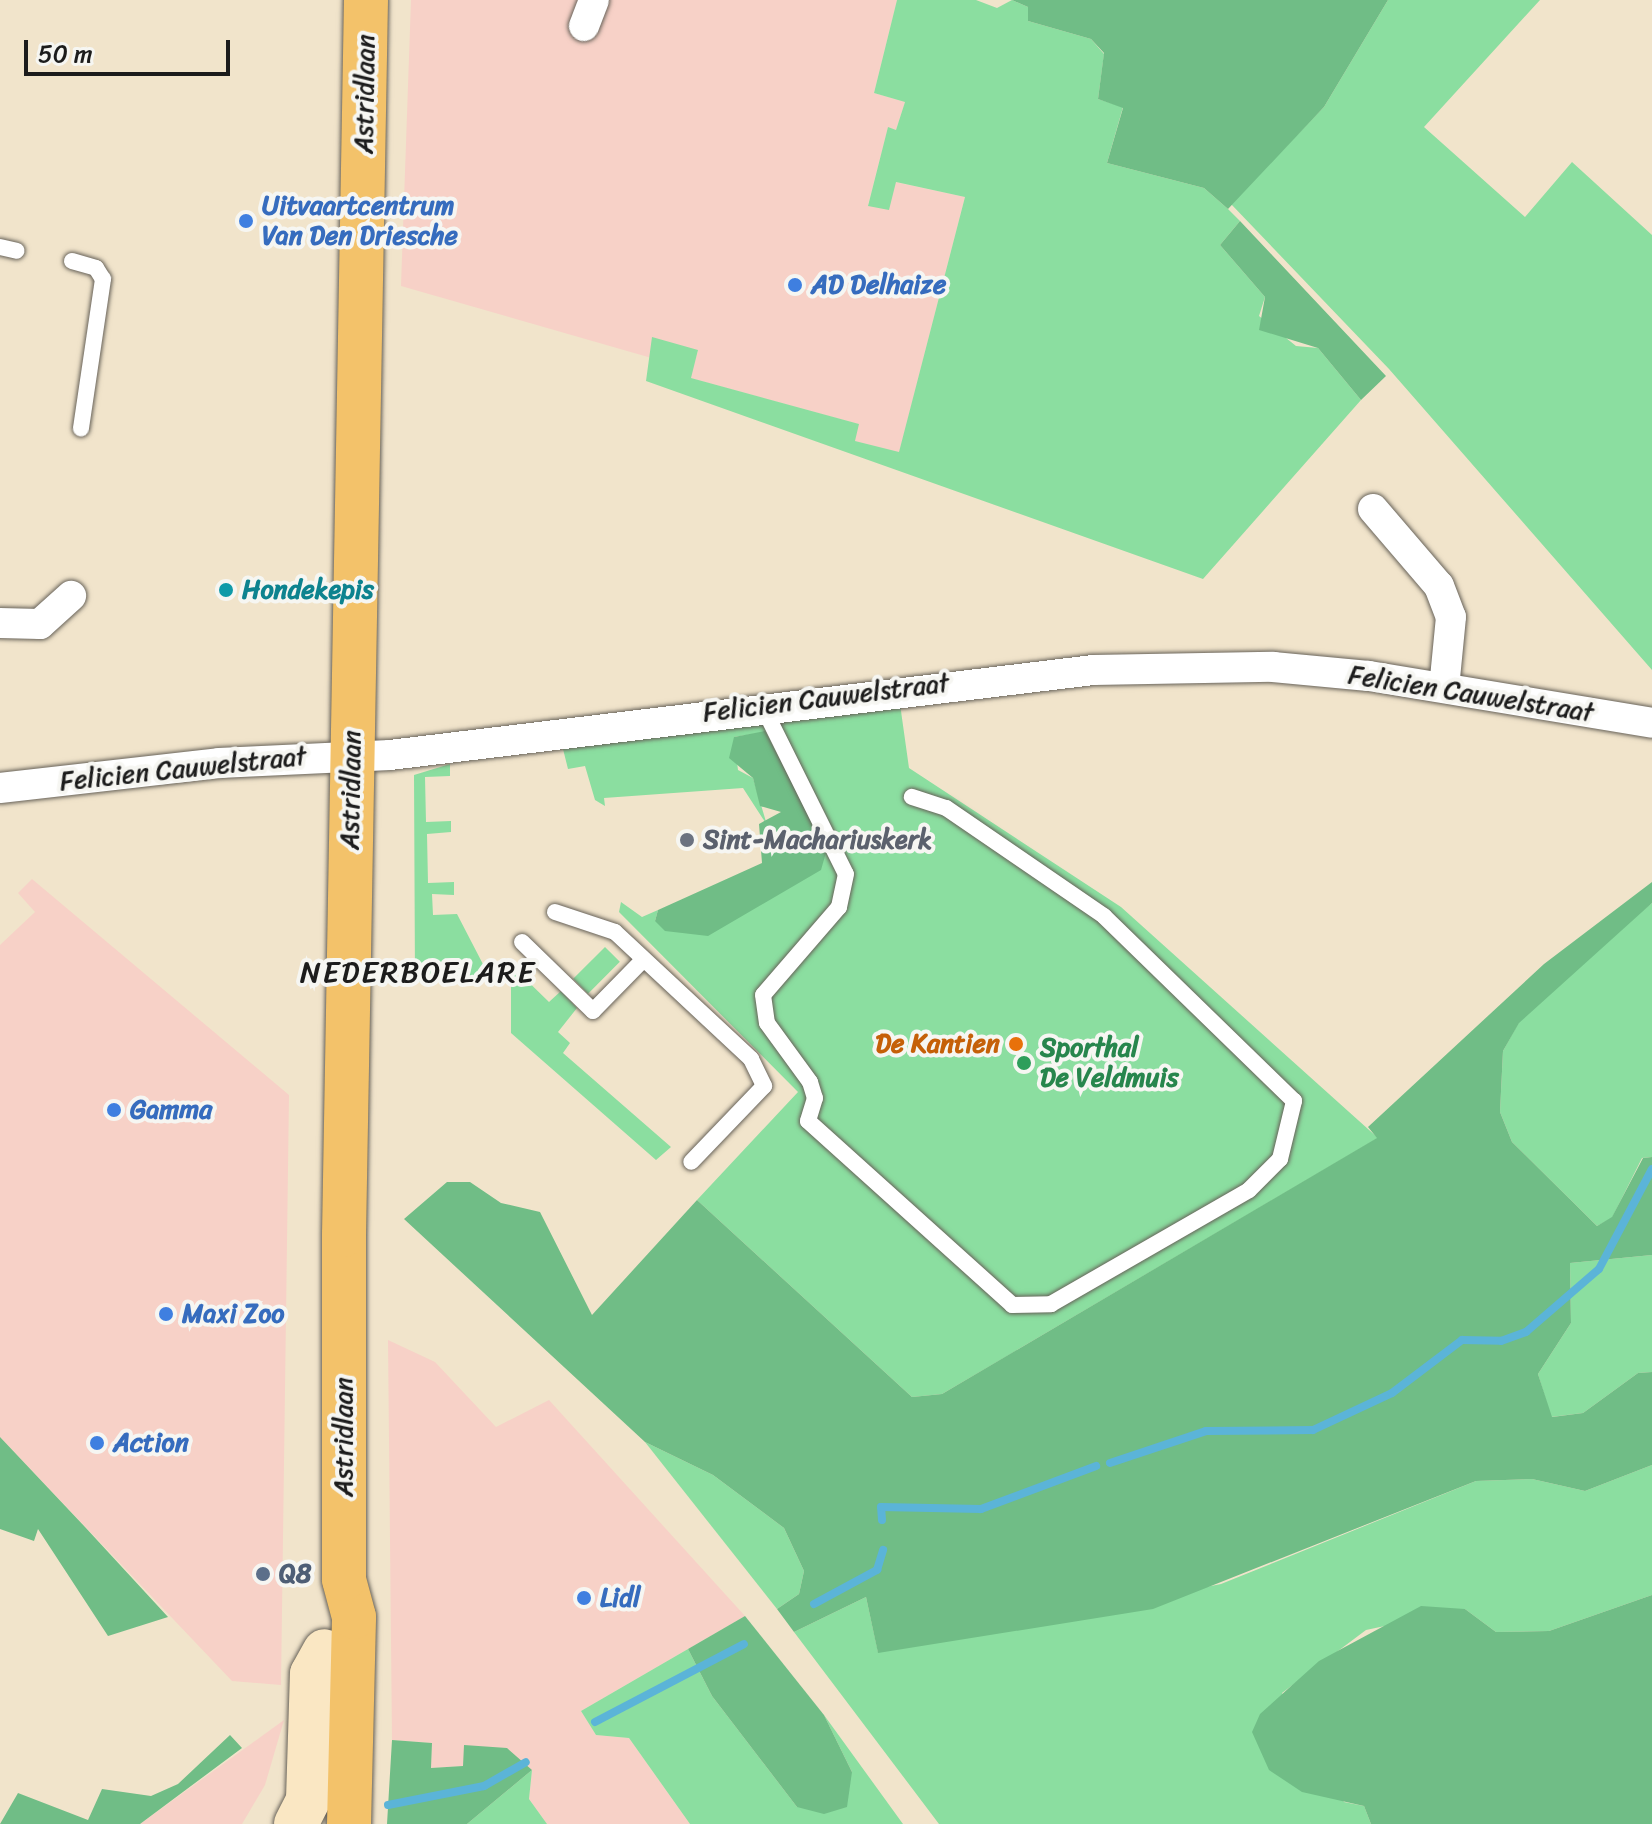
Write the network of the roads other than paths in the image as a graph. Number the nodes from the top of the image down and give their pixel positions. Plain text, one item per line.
1 (366, 0) edge
2 (0, 247) edge
3 (17, 251) dead end
4 (72, 261) dead end
5 (81, 428) dead end
6 (1373, 509) dead end
7 (71, 596) dead end
8 (0, 623) edge
9 (1444, 688) junction
10 (763, 706) junction
11 (1652, 723) edge
12 (351, 756) junction
13 (0, 788) edge
14 (912, 797) dead end
15 (555, 912) dead end
16 (522, 942) dead end
17 (643, 960) junction
18 (691, 1162) dead end
19 (344, 1579) junction
20 (325, 1651) junction
21 (296, 1824) edge
22 (322, 1824) edge
23 (349, 1824) edge

1 - 12 main road, Astridlaan
2 - 3 lane
4 - 5 lane
6 - 9 street
7 - 8 street
9 - 10 street, Felicien Cauwelstraat
9 - 11 street, Felicien Cauwelstraat
10 - 12 street, Felicien Cauwelstraat
10 - 14 lane
12 - 13 street, Felicien Cauwelstraat
12 - 19 main road, Astridlaan
15 - 17 lane
16 - 17 lane
17 - 18 lane
19 - 20 main road, Astridlaan
19 - 23 main road, Astridlaan
20 - 21 main road
20 - 22 main road, Astridlaan

